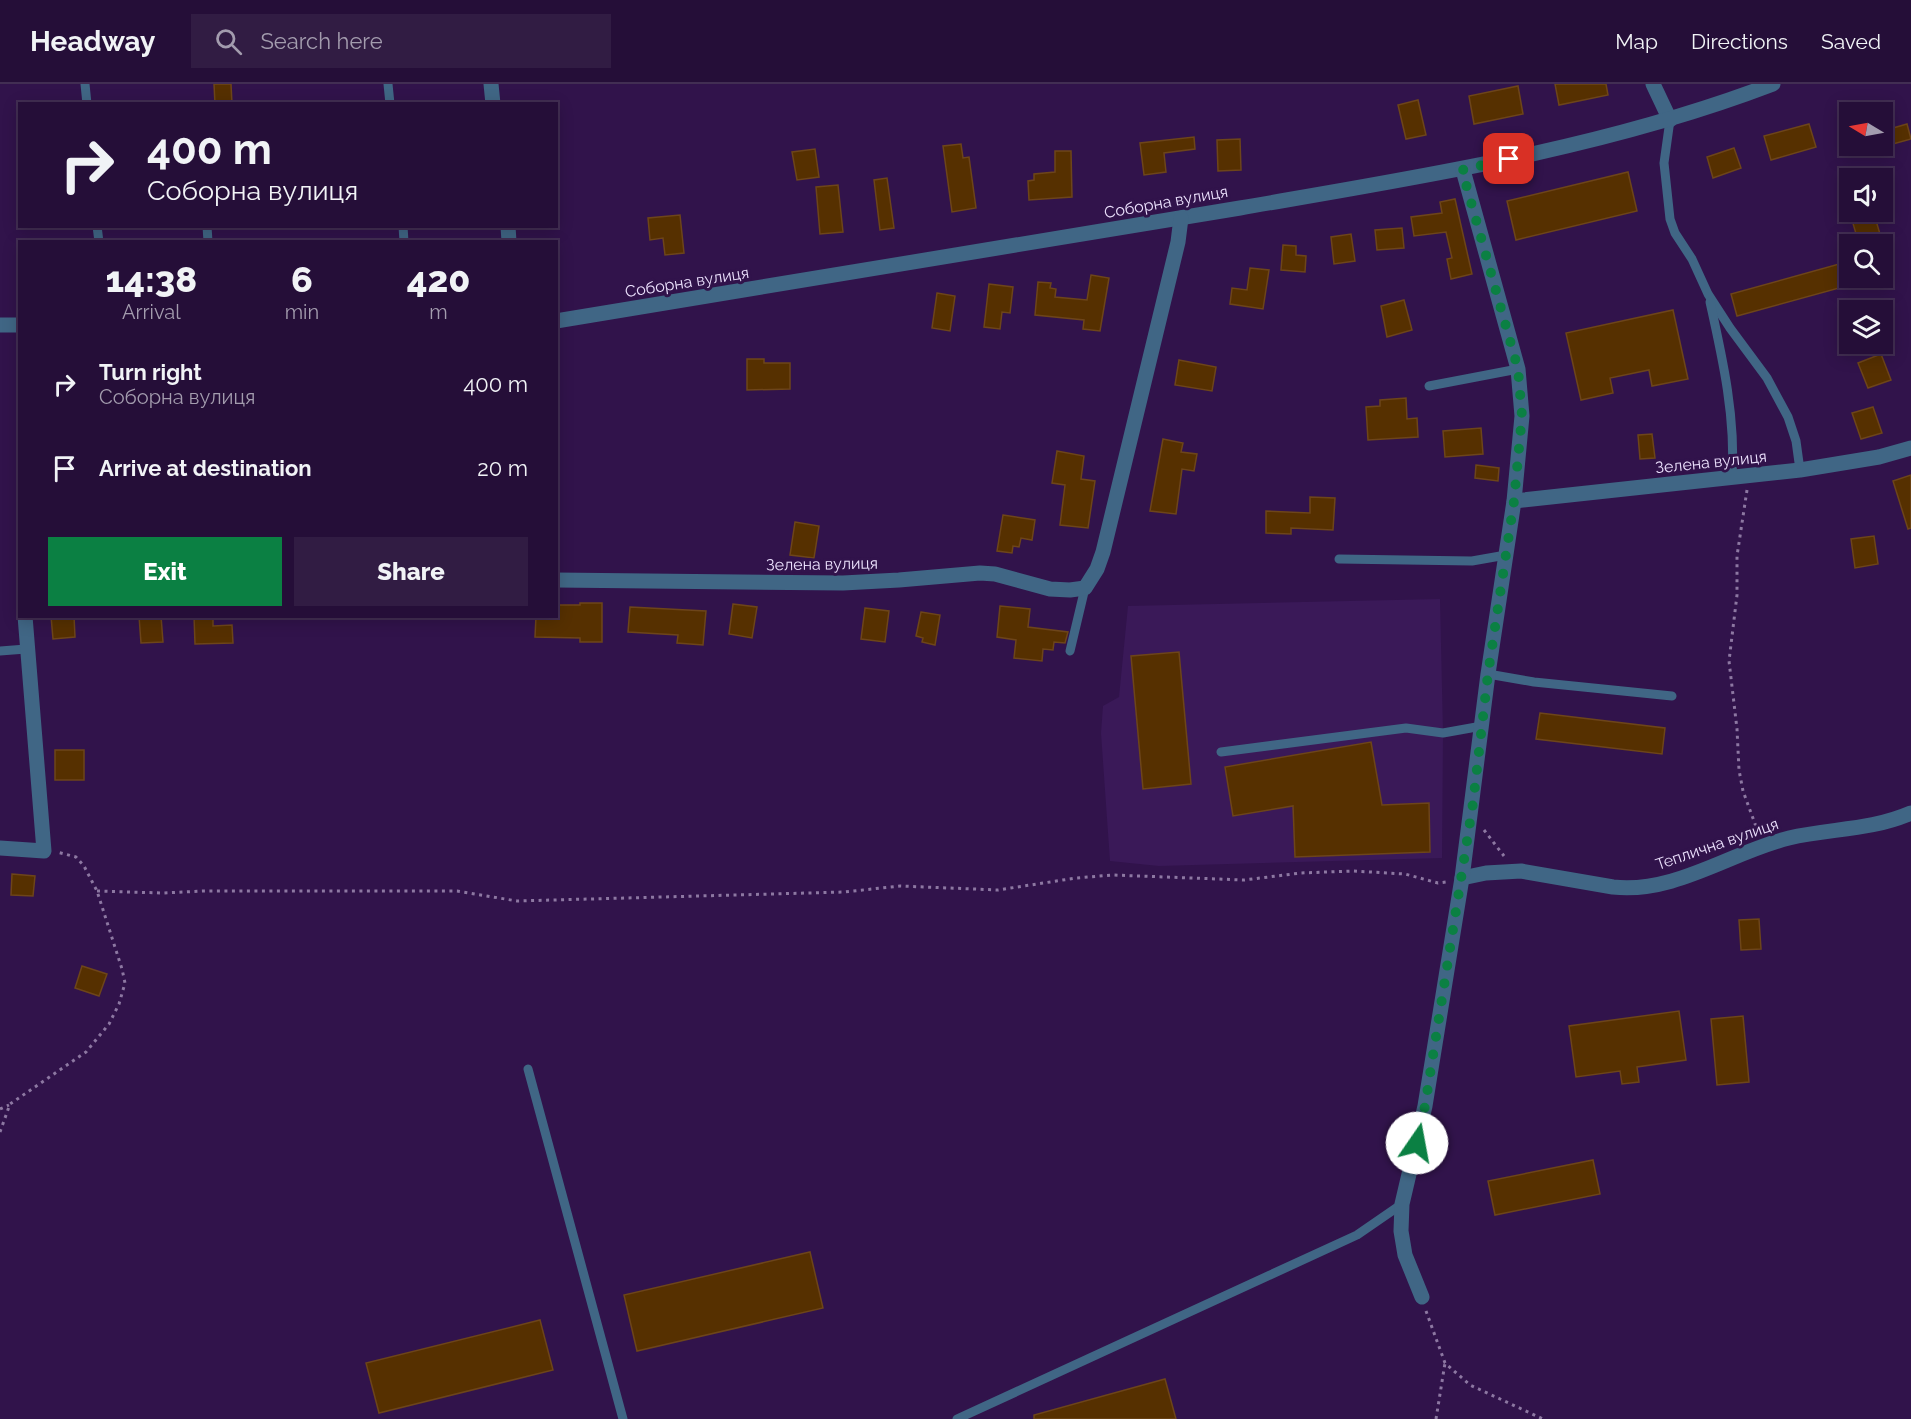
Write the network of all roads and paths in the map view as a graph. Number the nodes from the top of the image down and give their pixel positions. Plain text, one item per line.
1 (85, 84) edge
2 (388, 84) edge
3 (491, 84) edge
4 (1653, 84) edge
5 (1773, 84) edge
6 (87, 102) edge
7 (390, 102) edge
8 (493, 102) edge
9 (1670, 120) junction
10 (1462, 170) junction
11 (1181, 218) junction
12 (1708, 294) junction
13 (558, 321) edge
14 (0, 325) edge
15 (18, 325) edge
16 (1518, 369) junction
17 (1429, 386) dead end
18 (1911, 448) edge
19 (1800, 470) junction
20 (1749, 476) junction
21 (1732, 478) junction
22 (1514, 501) junction
23 (1506, 555) junction
24 (1339, 559) dead end
25 (558, 580) edge
26 (1085, 588) junction
27 (24, 618) edge
28 (26, 649) junction
29 (0, 651) edge
30 (1070, 651) dead end
31 (1488, 674) junction
32 (1672, 696) dead end
33 (1482, 726) junction
34 (1221, 752) dead end
35 (1911, 813) edge
36 (1482, 828) dead end
37 (1762, 845) junction
38 (0, 848) edge
39 (44, 851) junction
40 (1521, 871) junction
41 (1462, 878) junction
42 (97, 891) junction
43 (528, 1069) dead end
44 (10, 1104) junction
45 (0, 1109) edge
46 (0, 1132) edge
47 (1402, 1204) junction
48 (1422, 1297) joint
49 (1444, 1363) junction
50 (623, 1419) edge
51 (957, 1419) edge
52 (1436, 1419) edge
53 (1543, 1419) edge

1 - 6 lane
2 - 7 lane
3 - 8 street
4 - 9 street
5 - 9 street, Соборна вулиця
9 - 10 street, Соборна вулиця
9 - 12 lane
10 - 11 street, Соборна вулиця
10 - 16 street
11 - 13 street, Соборна вулиця
11 - 26 street
12 - 19 lane
12 - 21 lane
14 - 15 street
16 - 17 lane
16 - 22 street
18 - 19 street, Зелена вулиця
19 - 20 street, Зелена вулиця
20 - 21 street, Зелена вулиця
20 - 37 path
21 - 22 street, Зелена вулиця
22 - 23 street
23 - 24 lane
23 - 31 street
25 - 26 street, Зелена вулиця
26 - 30 lane
27 - 28 street
28 - 29 lane
28 - 39 street
31 - 32 lane
31 - 33 street
33 - 34 lane
33 - 41 street
35 - 37 street, Теплична вулиця
36 - 40 path
37 - 40 street, Теплична вулиця
38 - 39 street
39 - 42 path
40 - 41 street, Теплична вулиця
41 - 42 path
41 - 47 street
42 - 44 path
43 - 50 lane
44 - 45 path
44 - 46 path
47 - 48 street
47 - 51 lane
48 - 49 path
49 - 52 path
49 - 53 path

